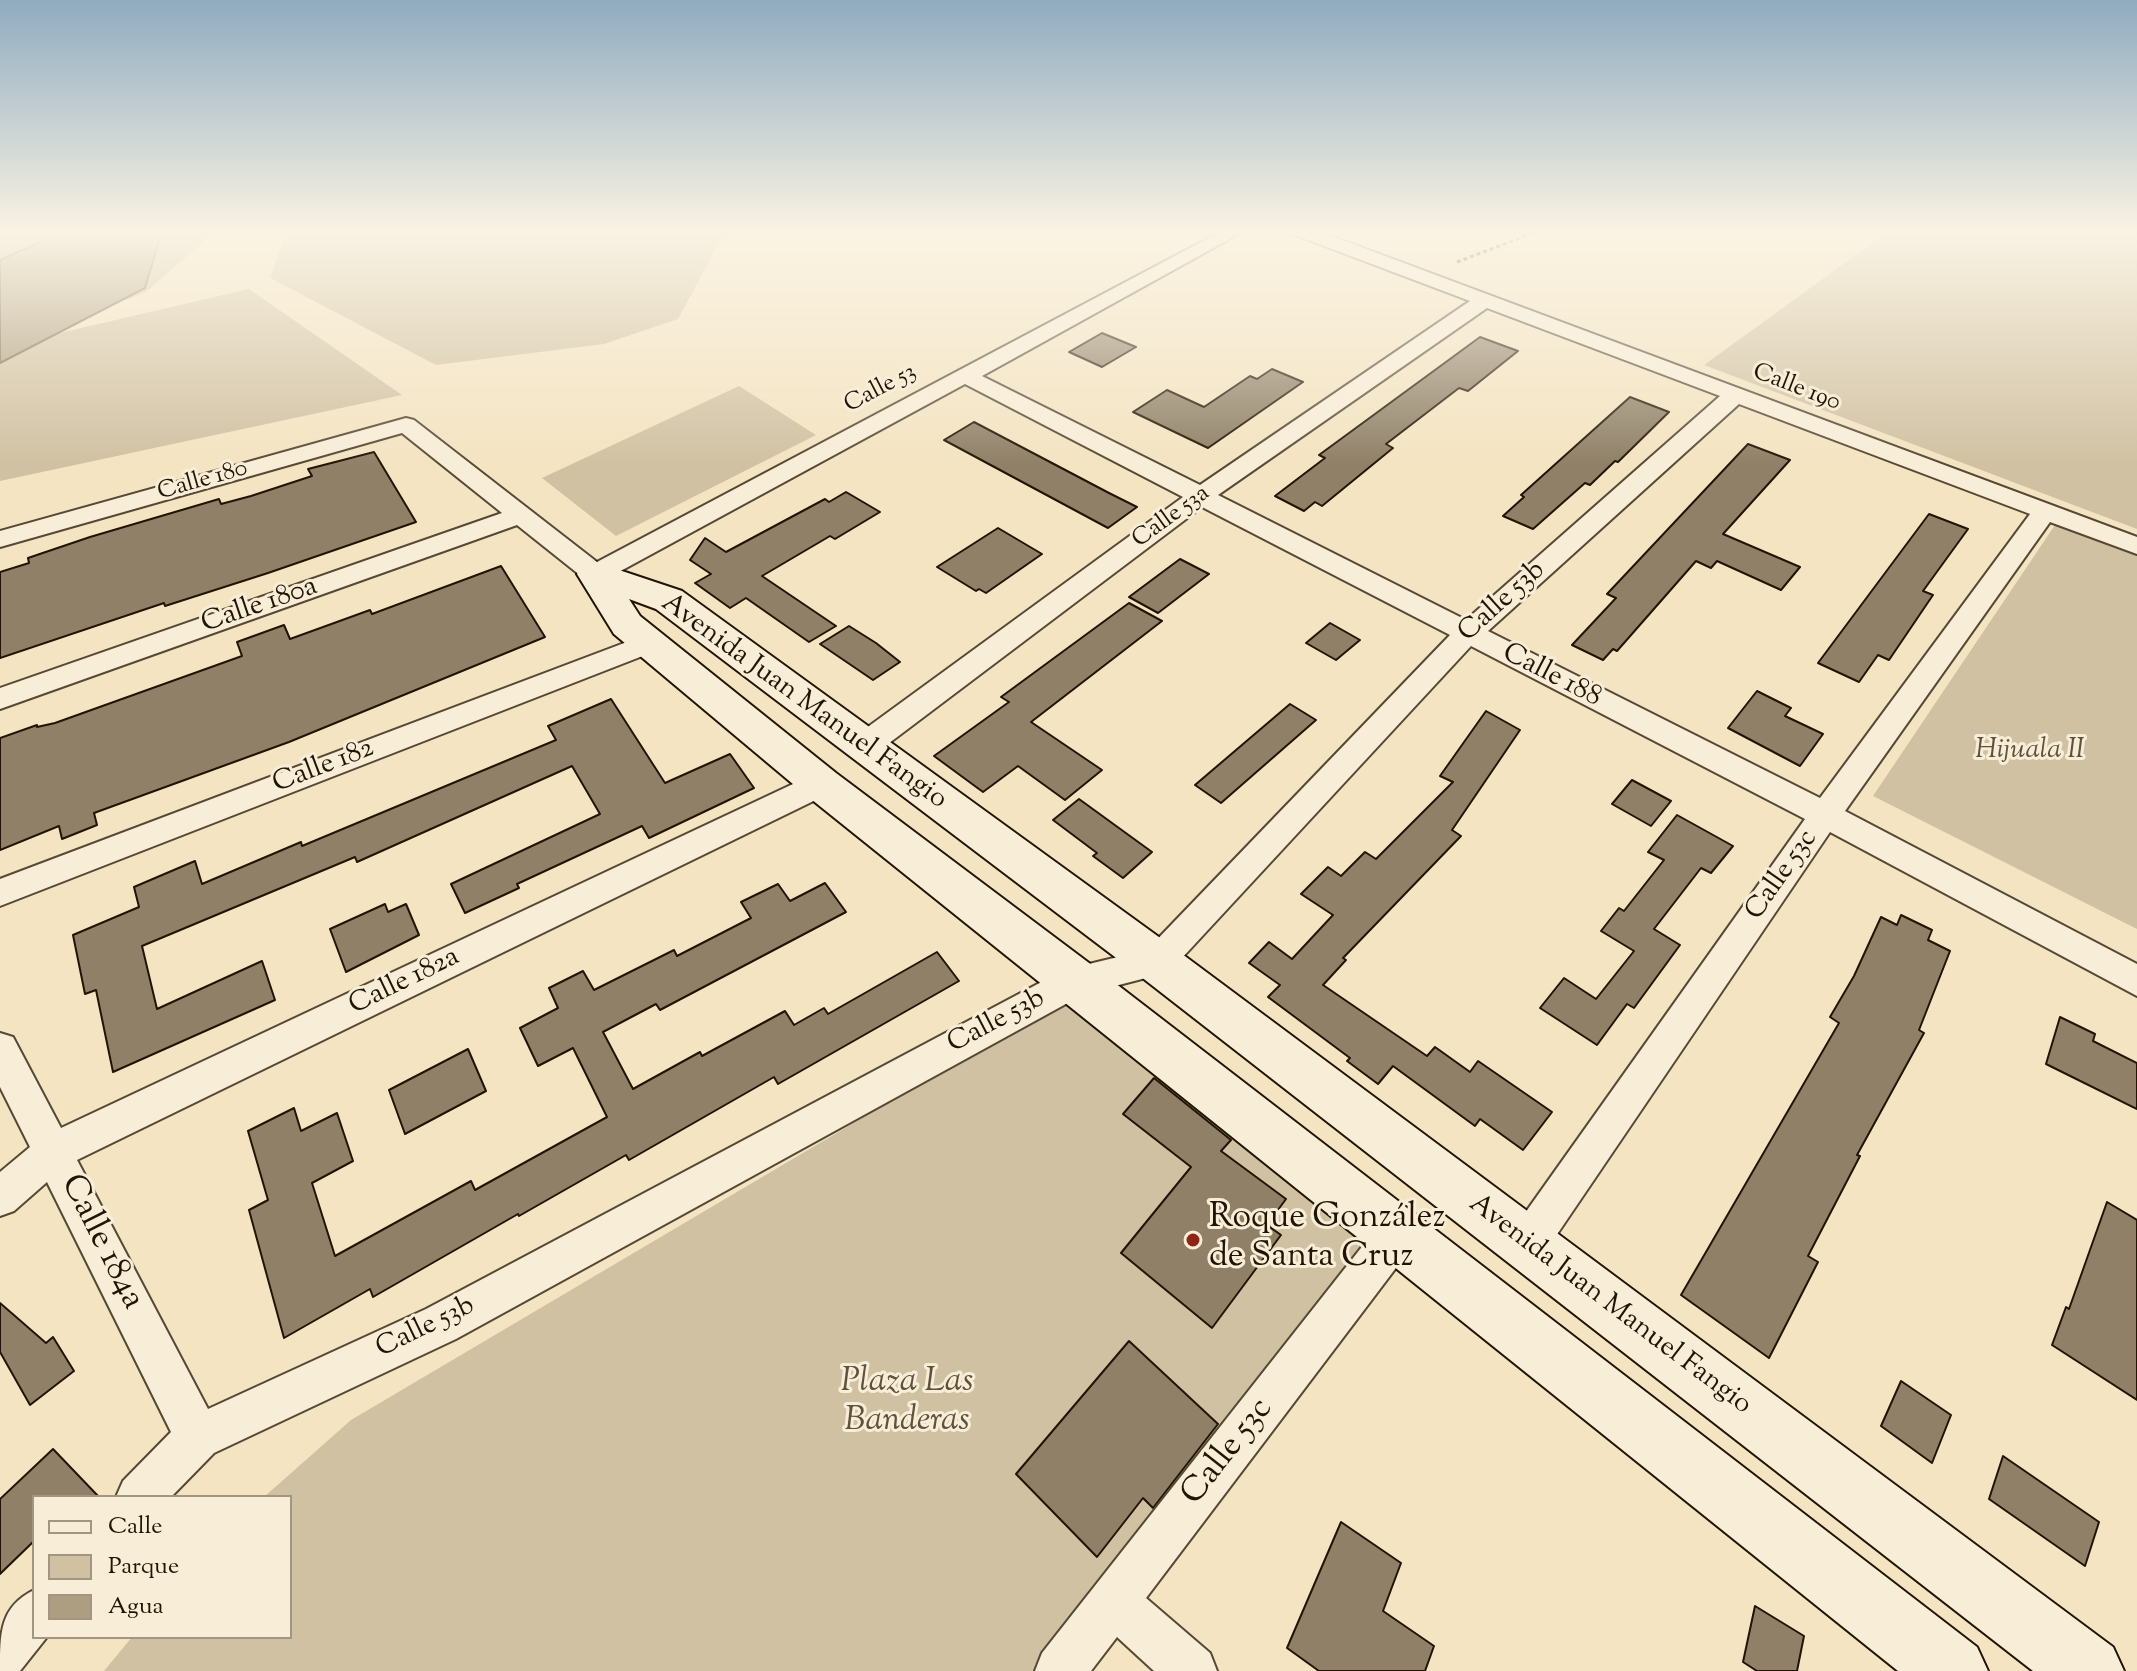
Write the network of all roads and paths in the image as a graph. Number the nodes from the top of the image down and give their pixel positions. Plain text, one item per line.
1 (1088, 309) edge
2 (1472, 309) edge
3 (1509, 309) edge
4 (964, 375) junction
5 (1736, 394) junction
6 (1199, 497) junction
7 (2044, 512) junction
8 (521, 515) junction
9 (0, 539) edge
10 (2137, 546) edge
11 (595, 574) junction
12 (1467, 634) junction
13 (648, 643) junction
14 (0, 699) edge
15 (865, 745) junction
16 (821, 784) junction
17 (1825, 815) junction
18 (0, 893) edge
19 (1157, 962) junction
20 (1076, 981) junction
21 (2137, 981) edge
22 (0, 1049) edge
23 (54, 1151) junction
24 (0, 1197) edge
25 (1397, 1234) junction
26 (1527, 1244) junction
27 (198, 1437) junction
28 (141, 1495) edge
29 (1114, 1602) junction
30 (32, 1617) edge
31 (0, 1657) edge
32 (1060, 1671) edge
33 (1192, 1671) edge
34 (1953, 1671) edge
35 (2089, 1671) edge

1 - 4 street, Calle 53
2 - 6 street, Calle 53a
3 - 5 street, Calle 190
4 - 6 street, Calle 188
4 - 11 street, Calle 53
5 - 7 street, Calle 190
5 - 12 street, Calle 53b
6 - 12 street, Calle 188
6 - 15 street, Calle 53a
7 - 10 street, Calle 190
7 - 17 street, Calle 53c
8 - 9 street, Calle 180
8 - 11 street
8 - 14 street, Calle 180a
11 - 13 main road, Avenida Juan Manuel Fangio
11 - 15 main road, Avenida Juan Manuel Fangio
12 - 17 street, Calle 188
12 - 19 street, Calle 53b
13 - 16 main road, Avenida Juan Manuel Fangio
13 - 18 street, Calle 182
15 - 19 main road, Avenida Juan Manuel Fangio
16 - 20 main road, Avenida Juan Manuel Fangio
16 - 23 street, Calle 182a
17 - 21 street, Calle 188
17 - 26 street, Calle 53c
19 - 20 street, Calle 53b
19 - 26 main road, Avenida Juan Manuel Fangio
20 - 25 main road, Avenida Juan Manuel Fangio
20 - 27 street, Calle 53b
22 - 23 street, Calle 184a
23 - 24 street, Calle 182a
23 - 27 street, Calle 184a
25 - 29 street, Calle 53c
25 - 34 main road, Avenida Juan Manuel Fangio
26 - 35 main road, Avenida Juan Manuel Fangio
27 - 28 street, Calle 53b
29 - 32 street, Calle 53c
29 - 33 street
30 - 31 street

